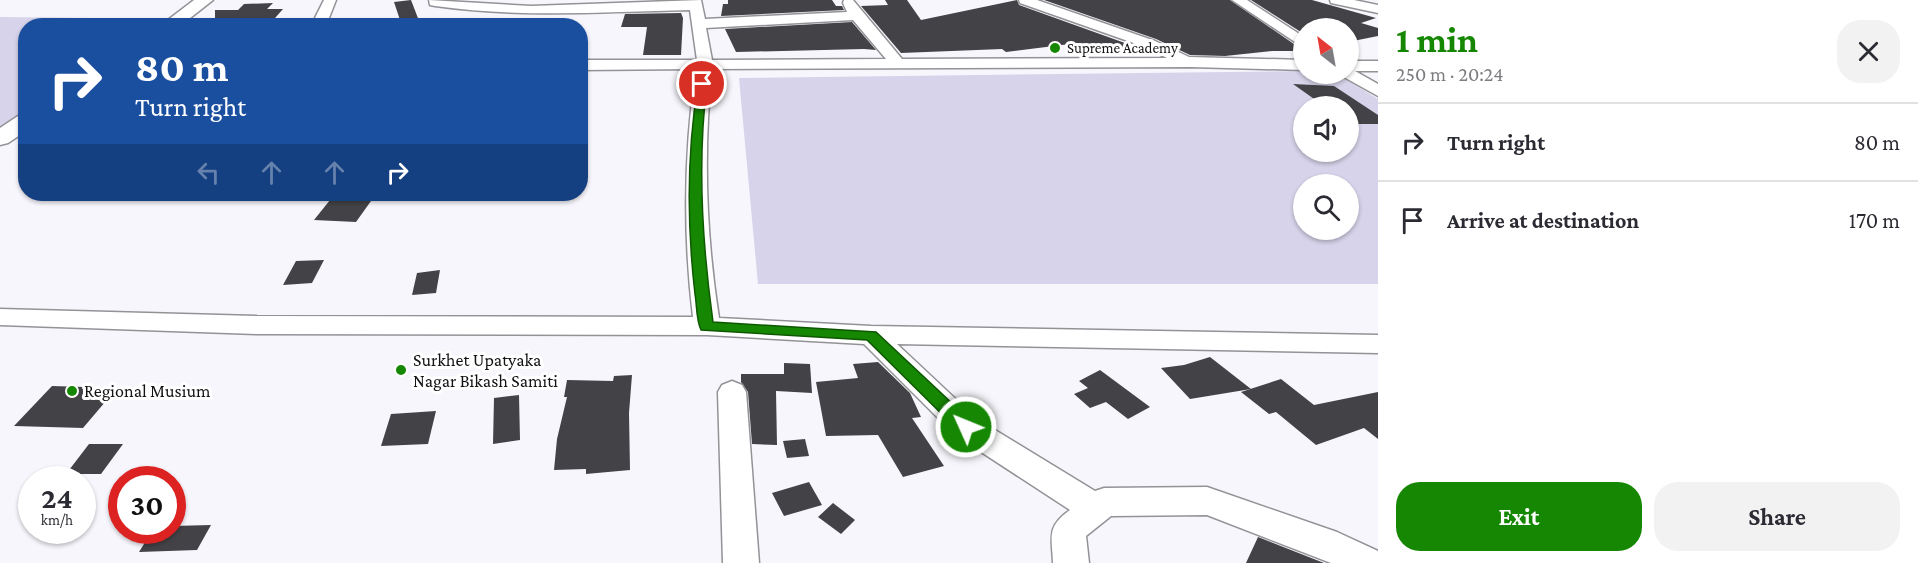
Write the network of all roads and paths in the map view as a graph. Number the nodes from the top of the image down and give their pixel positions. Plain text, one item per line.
1 (205, 0) edge
2 (330, 0) edge
3 (435, 0) edge
4 (848, 0) edge
5 (1025, 0) edge
6 (1238, 0) edge
7 (1336, 0) edge
8 (536, 4) edge
9 (1378, 9) edge
10 (696, 10) edge
11 (857, 16) junction
12 (179, 18) edge
13 (322, 18) edge
14 (1293, 37) edge
15 (1191, 62) junction
16 (705, 63) junction
17 (898, 64) junction
18 (588, 65) edge
19 (1293, 65) edge
20 (1359, 66) edge
21 (1378, 66) edge
22 (1359, 80) edge
23 (1378, 91) edge
24 (18, 127) edge
25 (0, 138) edge
26 (0, 317) edge
27 (706, 326) junction
28 (871, 335) junction
29 (1378, 344) edge
30 (732, 392) dead end
31 (1096, 508) junction
32 (741, 563) edge
33 (1071, 563) edge
34 (1367, 563) edge

1 - 12 main road
2 - 13 street
3 - 8 street
4 - 11 street
5 - 15 street
6 - 14 street
7 - 9 street
8 - 10 street
10 - 11 street
10 - 16 street
11 - 17 street
15 - 17 street
15 - 19 street
16 - 17 street
16 - 18 street
16 - 27 street
20 - 21 street
22 - 23 street
24 - 25 main road
26 - 27 street
27 - 28 street
28 - 29 street
28 - 31 street
30 - 32 street
31 - 33 street
31 - 34 street

